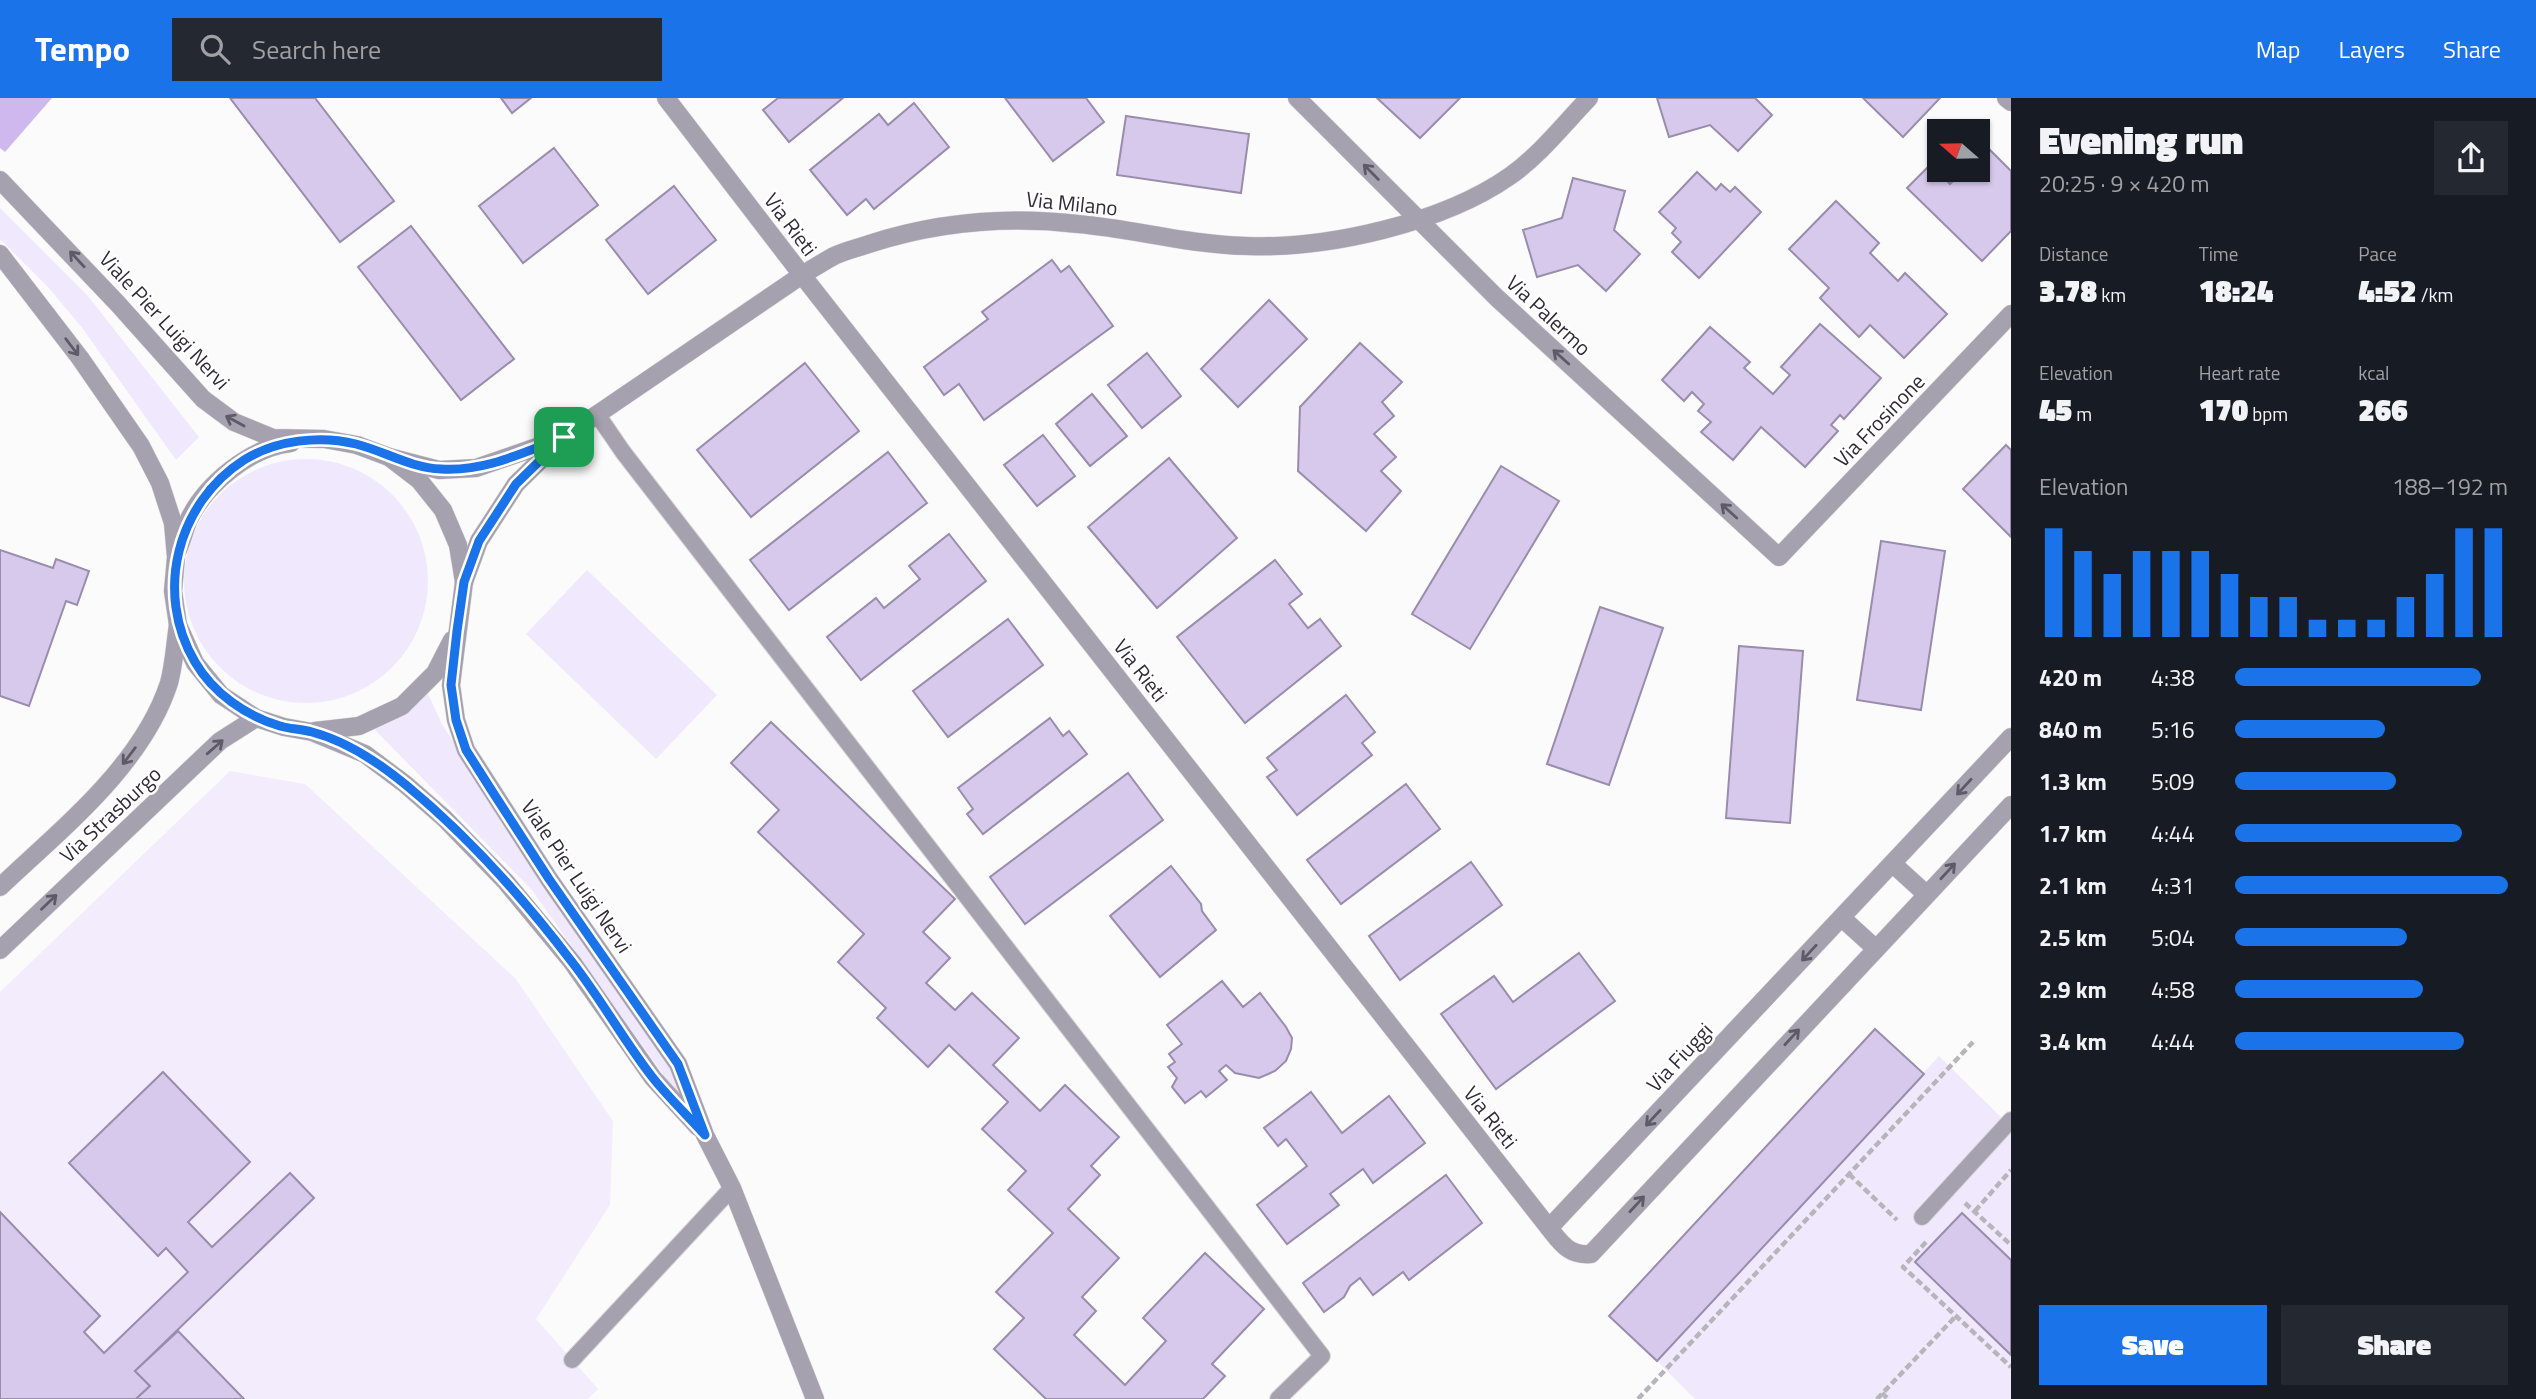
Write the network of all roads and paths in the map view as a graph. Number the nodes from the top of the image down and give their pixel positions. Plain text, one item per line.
1 (666, 98) edge
2 (1297, 98) edge
3 (1589, 98) edge
4 (2006, 98) edge
5 (2011, 102) edge
6 (0, 180) edge
7 (1420, 219) junction
8 (0, 254) edge
9 (802, 275) junction
10 (2011, 314) edge
11 (597, 414) junction
12 (564, 437) junction
13 (324, 439) junction
14 (389, 457) junction
15 (176, 557) junction
16 (1779, 557) joint
17 (464, 582) junction
18 (178, 625) junction
19 (457, 631) junction
20 (256, 718) junction
21 (312, 732) junction
22 (2011, 737) edge
23 (2011, 805) edge
24 (1893, 864) junction
25 (0, 887) edge
26 (1926, 894) junction
27 (1842, 918) junction
28 (1875, 948) junction
29 (0, 950) edge
30 (1973, 1042) dead end
31 (2011, 1121) edge
32 (705, 1135) junction
33 (2011, 1170) edge
34 (1849, 1174) junction
35 (732, 1188) junction
36 (1956, 1210) dead end
37 (1975, 1211) junction
38 (1922, 1217) dead end
39 (1905, 1227) dead end
40 (1549, 1228) junction
41 (1914, 1236) dead end
42 (1931, 1236) dead end
43 (1923, 1245) junction
44 (2011, 1245) edge
45 (1956, 1316) junction
46 (572, 1360) dead end
47 (2011, 1367) edge
48 (1882, 1393) junction
49 (816, 1399) edge
50 (1278, 1399) edge
51 (1638, 1399) edge
52 (1877, 1399) edge
53 (1888, 1399) edge

1 - 9 street, Via Rieti
7 -> 2 street, Via Palermo
3 - 7 street, Via Milano
4 - 5 street
13 -> 6 street, Viale Pier Luigi Nervi
7 - 9 street, Via Milano
16 -> 7 street, Via Palermo
8 -> 15 street, Viale Pier Luigi Nervi
9 - 11 street, Via Milano
9 - 40 street, Via Rieti
10 - 16 street, Via Frosinone
11 - 12 street, Via Milano
11 - 50 lane
12 - 14 street, Via Milano
12 - 17 street, Via Milano
13 - 14 street, Viale Pier Luigi Nervi
13 - 15 street, Viale Pier Luigi Nervi
14 - 17 street, Viale Pier Luigi Nervi
15 - 18 street, Viale Pier Luigi Nervi
17 - 19 street, Viale Pier Luigi Nervi
18 - 20 street, Viale Pier Luigi Nervi
18 -> 25 street, Via Strasburgo
19 - 21 street, Viale Pier Luigi Nervi
19 - 32 street, Viale Pier Luigi Nervi
20 - 21 street, Viale Pier Luigi Nervi
29 -> 20 street, Via Strasburgo
21 - 32 street, Viale Pier Luigi Nervi
22 -> 24 street, Via Fiuggi
26 -> 23 street
24 - 26 street
24 - 27 street, Via Fiuggi
26 - 28 street
27 - 28 street
27 -> 40 street, Via Fiuggi
40 -> 28 street, Via Rieti
30 - 34 path
31 - 38 lane
32 - 35 street, Viale Pier Luigi Nervi
33 - 37 path
34 - 39 path
34 - 51 path
35 - 46 lane
35 - 49 street, Viale Pier Luigi Nervi
36 - 37 path
37 - 44 path
41 - 43 path
42 - 43 path
43 - 45 path
45 - 47 path
45 - 48 path
48 - 52 path
48 - 53 path

